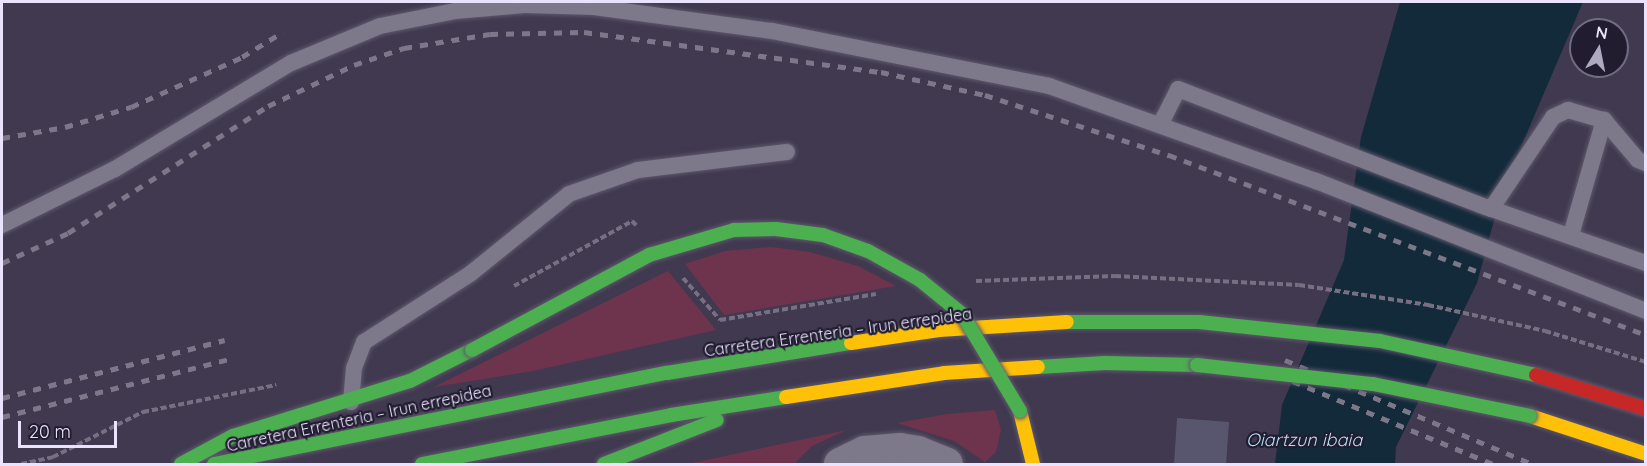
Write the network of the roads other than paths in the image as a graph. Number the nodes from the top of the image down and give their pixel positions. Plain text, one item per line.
1 (1604, 120) junction
2 (1161, 123) junction
3 (787, 152) dead end
4 (1646, 163) edge
5 (1489, 208) junction
6 (2, 225) edge
7 (1571, 235) junction
8 (1646, 263) edge
9 (1646, 310) edge
10 (762, 400) junction
11 (351, 402) junction
12 (1642, 406) edge
13 (1646, 454) edge
14 (181, 465) edge
15 (214, 465) edge
16 (422, 465) edge
17 (604, 465) edge
18 (840, 465) edge
19 (947, 465) edge
20 (1033, 465) edge

1 - 4 lane
1 - 5 lane
1 - 7 lane
2 - 5 lane
2 - 6 lane
2 - 9 lane
3 - 11 lane
5 - 7 lane
7 - 8 lane
10 - 13 main road, bridge
10 - 16 main road
10 - 17 main road
11 - 14 main road
11 - 20 main road, bridge
12 - 15 main road, Carretera Errenteria – Irun errepidea
18 - 19 street

